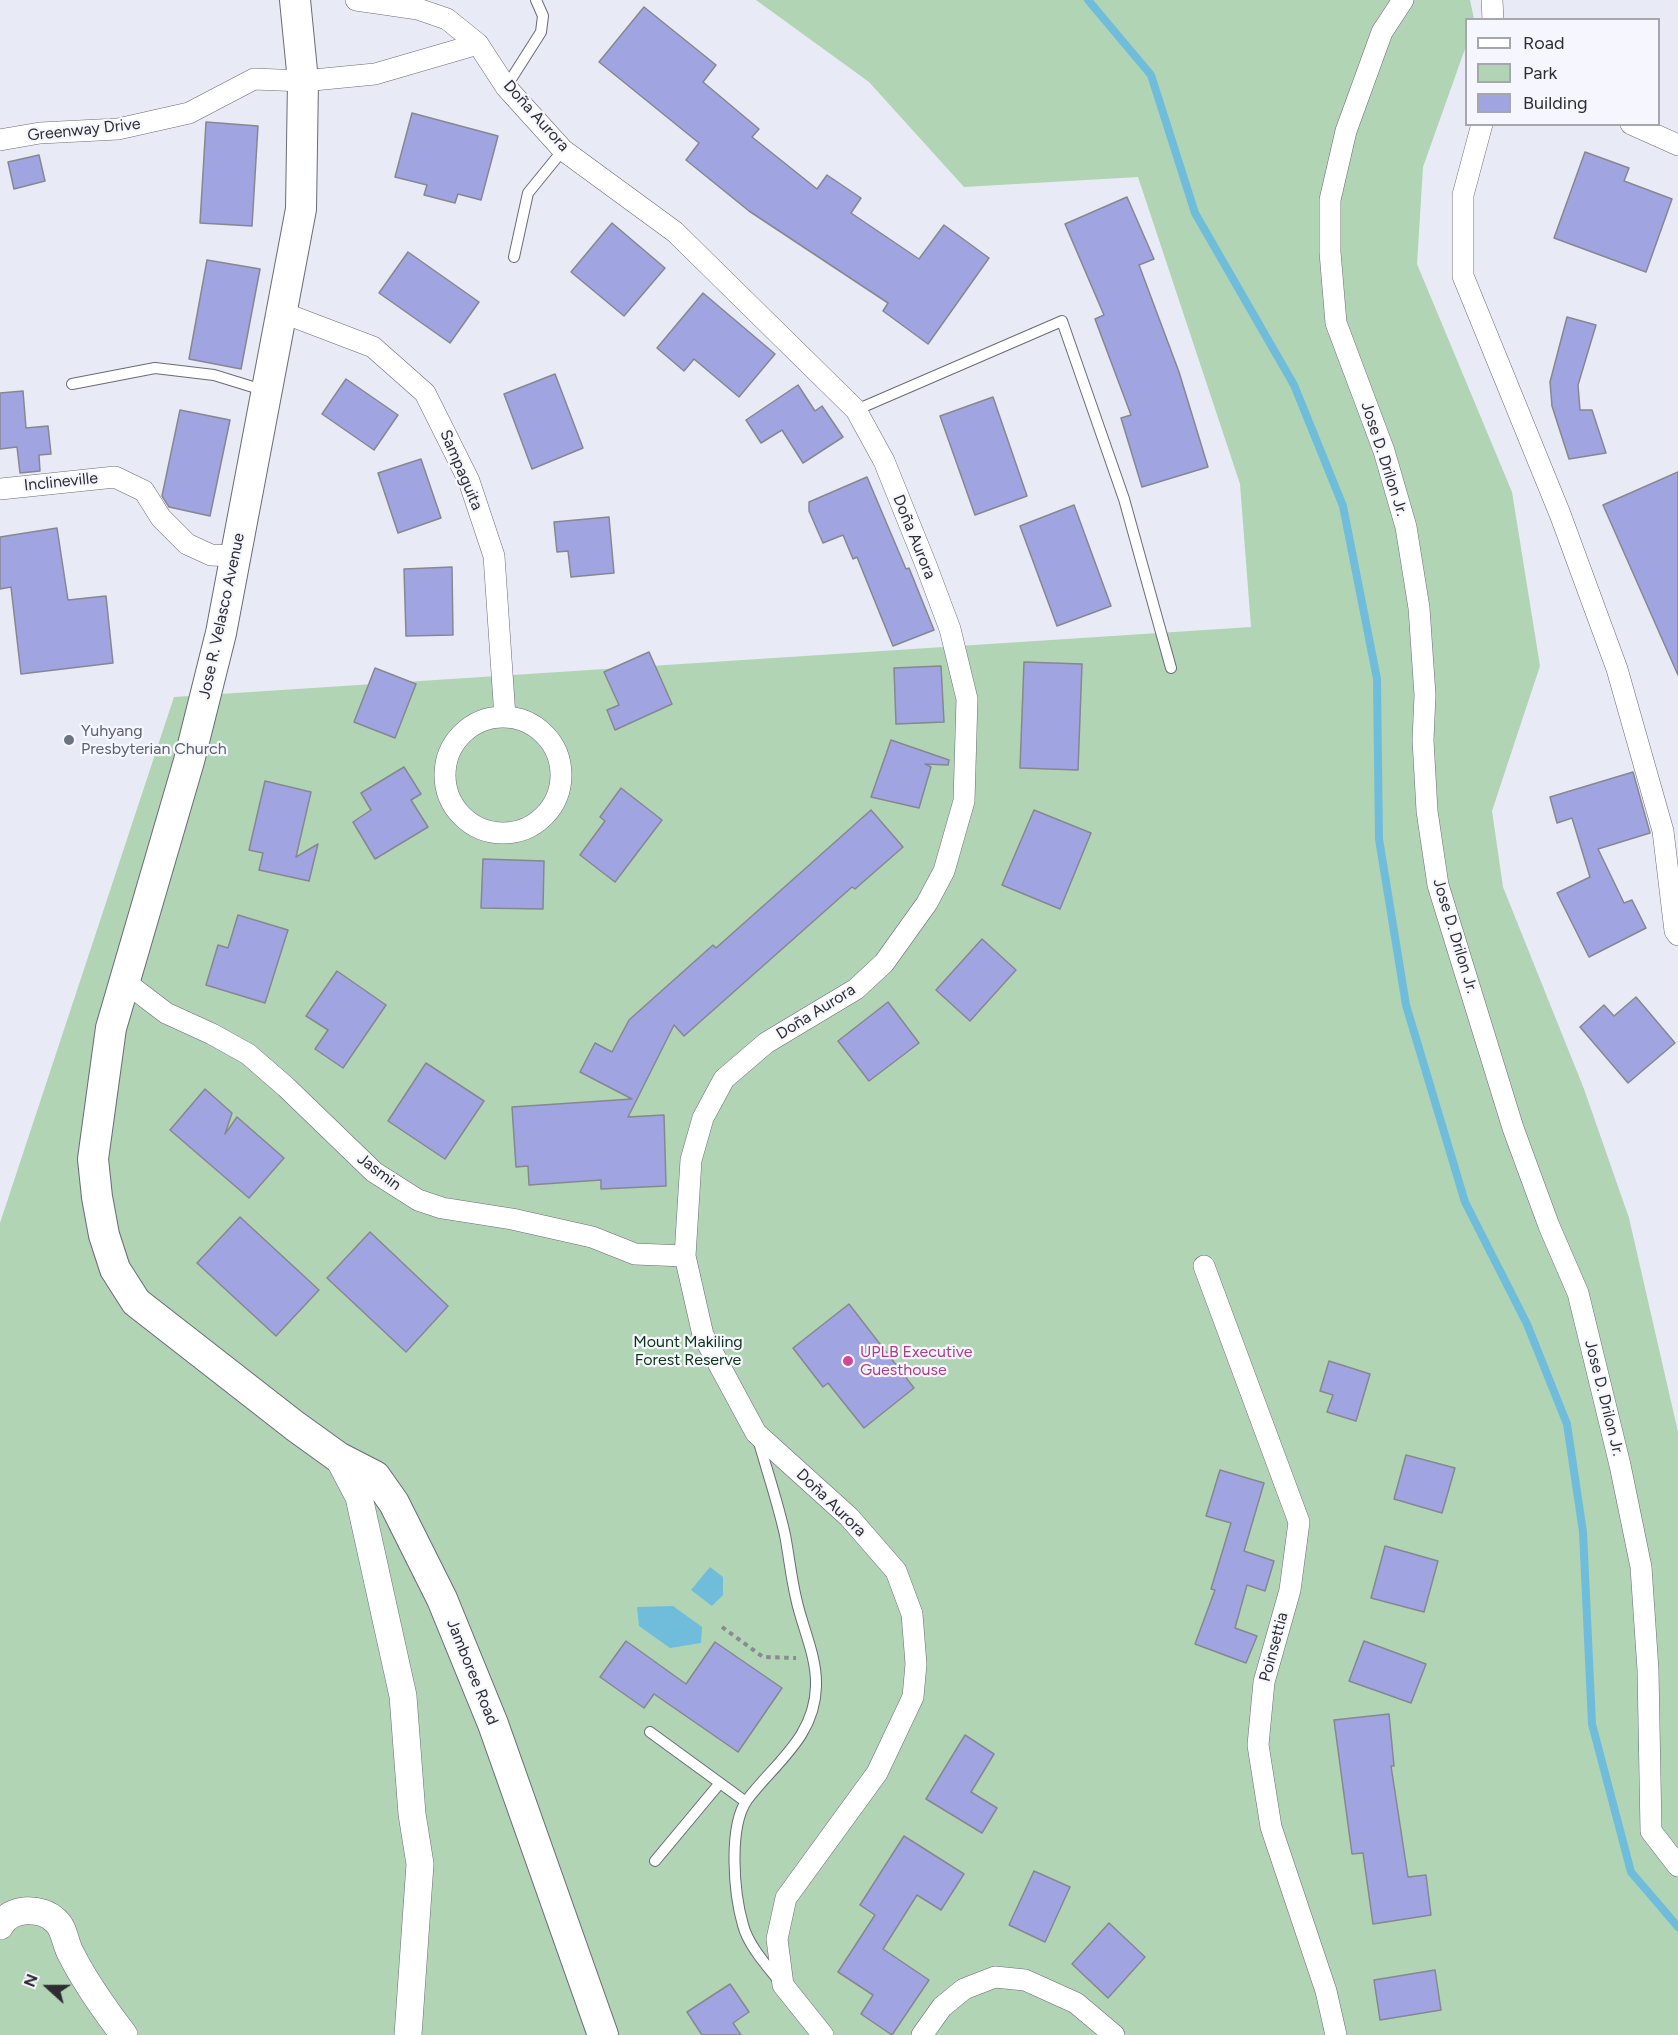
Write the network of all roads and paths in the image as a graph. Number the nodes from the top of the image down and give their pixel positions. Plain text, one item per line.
1 (295, 0) edge
2 (356, 0) edge
3 (536, 0) edge
4 (1403, 0) edge
5 (1492, 0) edge
6 (1493, 18) edge
7 (478, 44) junction
8 (303, 81) junction
9 (506, 87) junction
10 (1481, 126) edge
11 (1635, 126) edge
12 (0, 140) edge
13 (1678, 145) edge
14 (564, 150) junction
15 (514, 257) dead end
16 (281, 312) junction
17 (72, 384) dead end
18 (268, 392) junction
19 (856, 410) junction
20 (0, 489) edge
21 (235, 556) junction
22 (1171, 668) dead end
23 (505, 717) junction
24 (1678, 935) edge
25 (124, 981) junction
26 (685, 1256) junction
27 (1204, 1266) dead end
28 (237, 1381) joint
29 (756, 1432) junction
30 (338, 1457) junction
31 (722, 1627) dead end
32 (813, 1659) junction
33 (650, 1732) dead end
34 (720, 1783) junction
35 (746, 1802) junction
36 (655, 1861) dead end
37 (1678, 1866) edge
38 (0, 1926) edge
39 (783, 1985) junction
40 (124, 2035) edge
41 (408, 2035) edge
42 (603, 2035) edge
43 (823, 2035) edge
44 (922, 2035) edge
45 (1114, 2035) edge
46 (1336, 2035) edge

1 - 8 main road, Jose R. Velasco Avenue
2 - 7 street, Doña Aurora
3 - 9 lane
4 - 37 street, Jose D. Drilon Jr.
5 - 6 street
7 - 8 street
7 - 9 street, Doña Aurora
8 - 12 street, Greenway Drive
8 - 16 main road, Jose R. Velasco Avenue
9 - 14 street, Doña Aurora
10 - 24 street
11 - 13 street
14 - 15 lane
14 - 19 street, Doña Aurora
16 - 18 main road, Jose R. Velasco Avenue
16 - 23 street, Sampaguita
17 - 18 lane
18 - 21 main road, Jose R. Velasco Avenue
19 - 22 lane
19 - 26 street, Doña Aurora
20 - 21 street, Inclineville
21 - 25 main road, Jose R. Velasco Avenue
23 - 23 street
25 - 26 street, Jasmin
25 - 28 main road, Jose R. Velasco Avenue
26 - 29 street, Doña Aurora
27 - 46 street, Poinsettia
28 - 30 main road, Jamboree Road
29 - 32 lane
29 - 39 street, Doña Aurora
30 - 41 street
30 - 42 main road, Jamboree Road
31 - 32 path
32 - 35 lane
33 - 34 lane
34 - 35 lane
34 - 36 lane
35 - 39 lane
38 - 40 street
39 - 43 street
44 - 45 street

